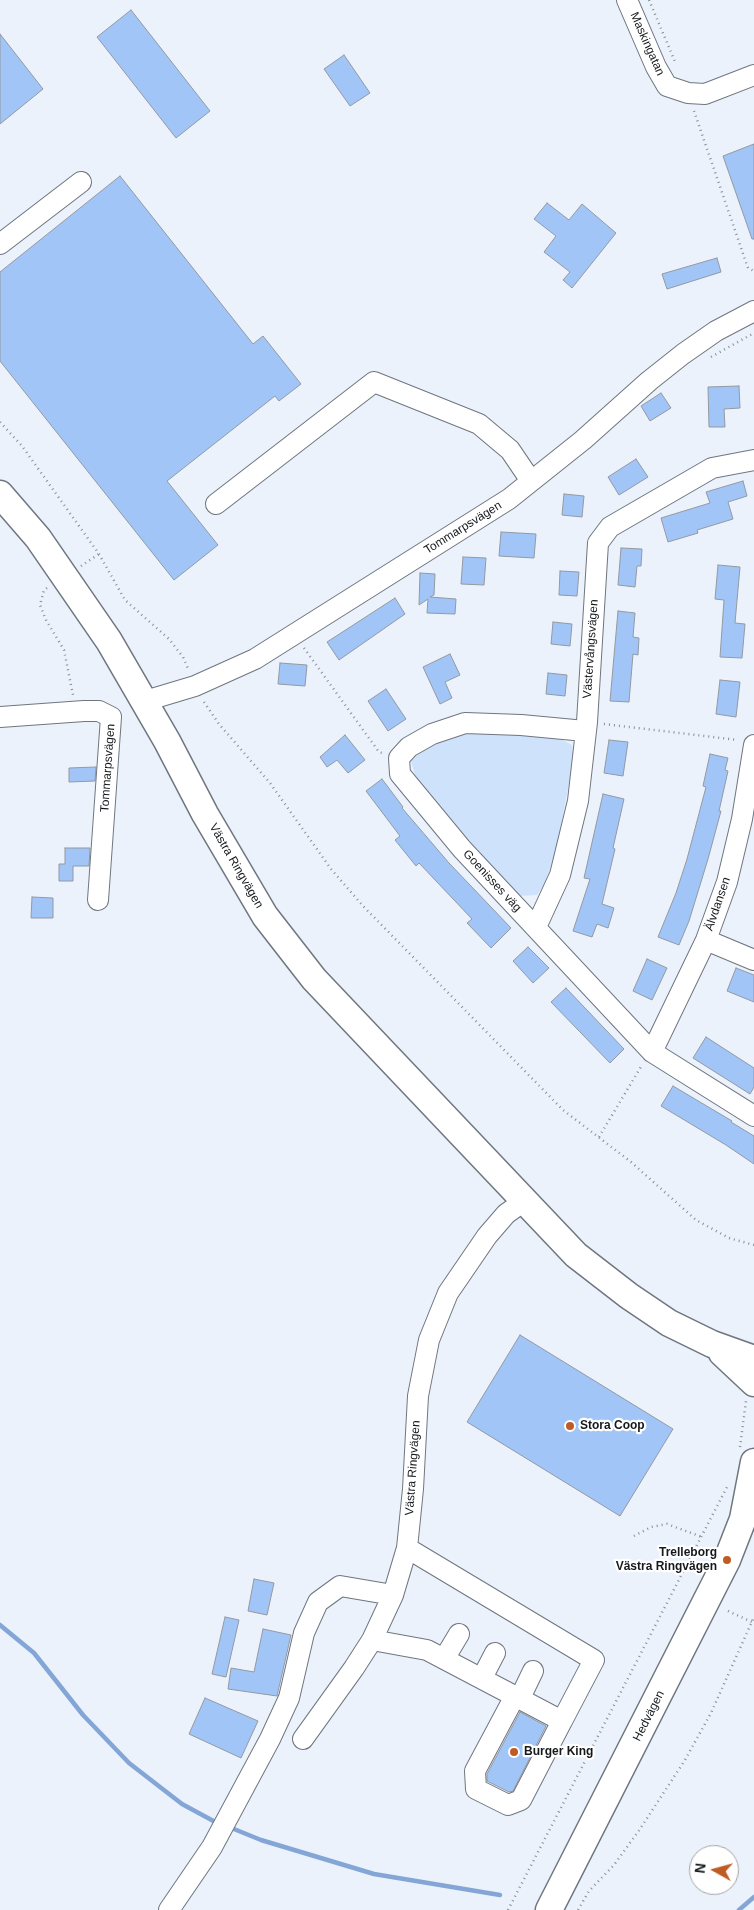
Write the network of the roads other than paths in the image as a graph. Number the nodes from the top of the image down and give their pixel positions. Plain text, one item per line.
1 (627, 0) edge
2 (754, 75) edge
3 (81, 182) dead end
4 (0, 244) edge
5 (754, 311) edge
6 (754, 460) edge
7 (531, 481) junction
8 (0, 494) edge
9 (216, 504) dead end
10 (146, 701) junction
11 (0, 717) edge
12 (586, 726) junction
13 (749, 743) edge
14 (748, 821) edge
15 (98, 900) dead end
16 (536, 927) junction
17 (706, 940) junction
18 (754, 960) edge
19 (652, 1052) junction
20 (754, 1116) edge
21 (524, 1200) junction
22 (712, 1344) junction
23 (754, 1359) edge
24 (751, 1391) edge
25 (747, 1455) edge
26 (748, 1508) edge
27 (407, 1548) junction
28 (392, 1595) junction
29 (458, 1634) dead end
30 (372, 1640) junction
31 (496, 1653) dead end
32 (444, 1659) junction
33 (533, 1672) dead end
34 (482, 1678) junction
35 (518, 1697) junction
36 (562, 1721) junction
37 (303, 1739) dead end
38 (170, 1910) edge
39 (550, 1910) edge

1 - 2 street, Maskingatan
3 - 4 street
5 - 7 street, Tommarpsvägen
6 - 12 street, Västervångsvägen
7 - 9 street
7 - 10 street, Tommarpsvägen
8 - 10 main road, Västra Ringvägen
10 - 21 main road, Västra Ringvägen
11 - 15 street, Tommarpsvägen
12 - 16 street, Västervångsvägen
12 - 16 street, Goenisses väg
13 - 14 street, Älvdansen
14 - 17 street, Älvdansen
16 - 19 street, Goenisses väg
17 - 18 street
17 - 19 street, Älvdansen
19 - 20 street, Goenisses väg
21 - 22 main road, Västra Ringvägen
21 - 27 street, Västra Ringvägen
22 - 23 main road, Västra Ringvägen
22 - 24 main road, Västra Ringvägen
25 - 26 main road, Hedvägen
26 - 39 main road, Hedvägen
27 - 28 street, Västra Ringvägen
27 - 36 street
28 - 30 street, Västra Ringvägen
28 - 38 street
29 - 32 street
30 - 32 street
30 - 37 street, Västra Ringvägen
31 - 34 street
32 - 34 street
33 - 35 street
34 - 35 street
35 - 36 street
35 - 36 street

